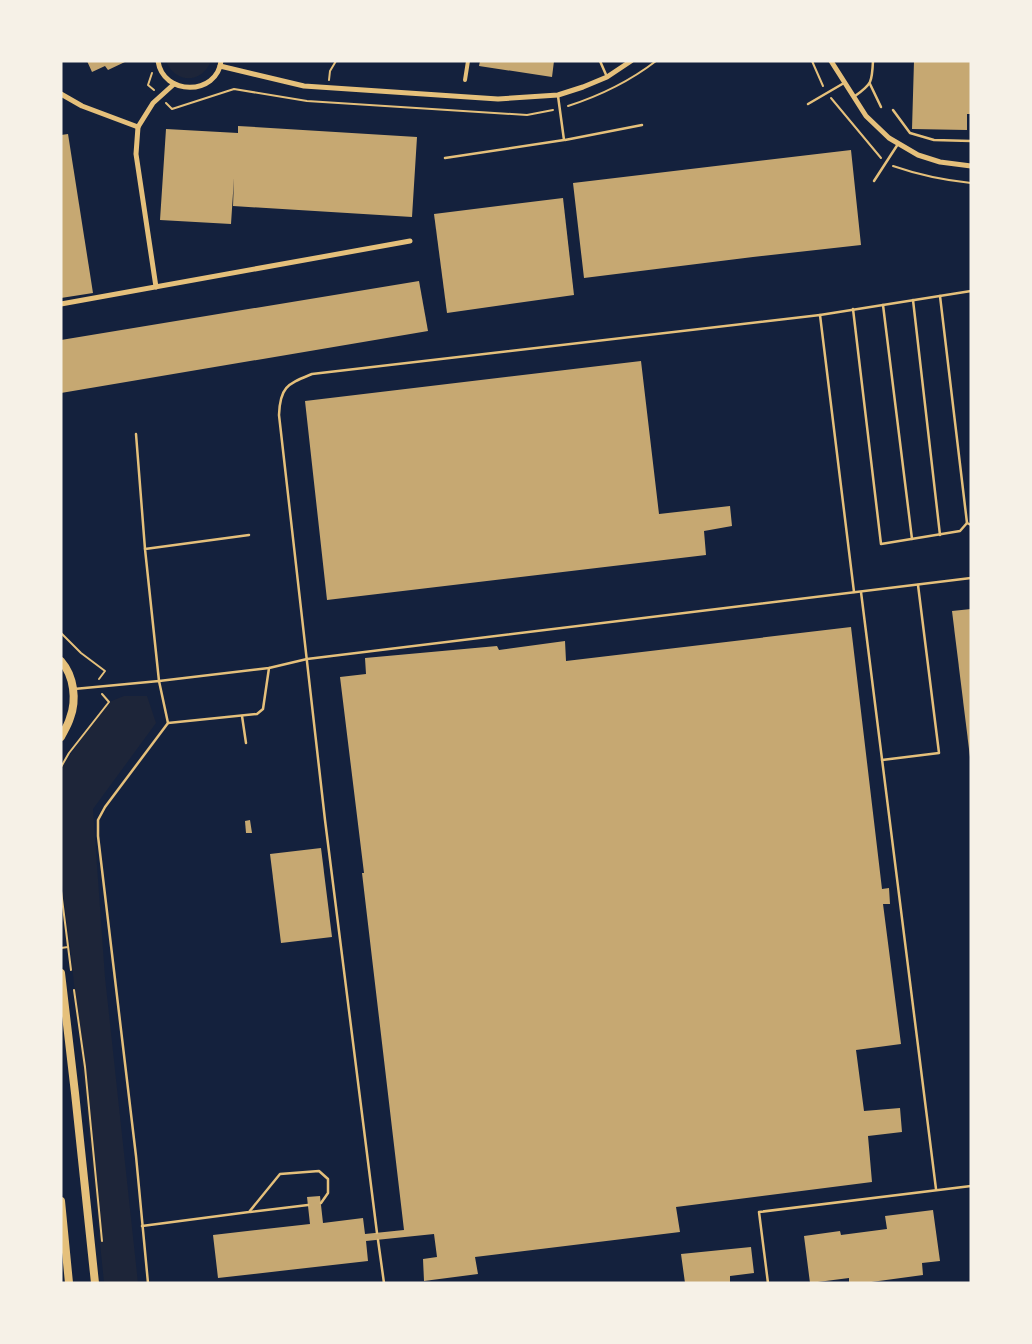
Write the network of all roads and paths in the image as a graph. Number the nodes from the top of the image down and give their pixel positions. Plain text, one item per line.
1 (158, 61) edge
2 (336, 61) edge
3 (468, 61) edge
4 (600, 61) edge
5 (631, 61) edge
6 (831, 61) edge
7 (873, 61) edge
8 (220, 64) edge
9 (607, 77) junction
10 (465, 80) dead end
11 (845, 83) junction
12 (174, 84) junction
13 (870, 84) junction
14 (328, 87) junction
15 (61, 94) edge
16 (558, 94) junction
17 (854, 97) junction
18 (808, 104) dead end
19 (881, 107) dead end
20 (894, 110) dead end
21 (642, 125) dead end
22 (138, 126) junction
23 (564, 140) junction
24 (971, 141) edge
25 (898, 144) junction
26 (445, 158) dead end
27 (971, 166) edge
28 (874, 181) dead end
29 (410, 241) dead end
30 (156, 286) junction
31 (971, 291) edge
32 (940, 296) junction
33 (913, 300) junction
34 (61, 304) edge
35 (883, 305) junction
36 (853, 309) junction
37 (820, 314) junction
38 (136, 434) dead end
39 (967, 523) junction
40 (971, 525) edge
41 (940, 535) junction
42 (249, 536) dead end
43 (912, 539) junction
44 (145, 549) junction
45 (971, 578) edge
46 (918, 585) junction
47 (854, 592) junction
48 (861, 592) junction
49 (61, 633) edge
50 (307, 659) junction
51 (61, 661) edge
52 (269, 668) junction
53 (159, 681) junction
54 (94, 686) junction
55 (74, 689) junction
56 (242, 716) junction
57 (168, 723) junction
58 (62, 734) edge
59 (246, 743) dead end
60 (882, 760) junction
61 (61, 767) edge
62 (68, 947) dead end
63 (61, 948) edge
64 (61, 973) edge
65 (971, 1186) edge
66 (936, 1190) junction
67 (61, 1201) edge
68 (321, 1203) dead end
69 (308, 1205) dead end
70 (249, 1212) junction
71 (142, 1226) junction
72 (378, 1233) dead end
73 (378, 1240) dead end
74 (69, 1283) edge
75 (95, 1283) edge
76 (148, 1283) edge
77 (384, 1283) edge
78 (768, 1283) edge

1 - 12 street
2 - 14 path
3 - 10 street
4 - 9 lane
5 - 9 street
6 - 11 street
7 - 13 lane
8 - 12 street
8 - 14 street
9 - 16 street
11 - 17 street
11 - 18 lane
12 - 22 street
13 - 17 lane
13 - 19 lane
14 - 16 street
15 - 22 street
16 - 23 lane
17 - 25 street
20 - 24 lane
21 - 23 lane
22 - 30 street
23 - 26 lane
25 - 27 street
25 - 28 lane
29 - 30 street
30 - 34 street
31 - 32 lane
32 - 33 lane
32 - 39 lane
33 - 35 lane
33 - 41 lane
35 - 36 lane
35 - 43 lane
36 - 37 lane
36 - 43 lane
37 - 47 lane
37 - 50 lane
38 - 44 lane
39 - 40 lane
39 - 41 lane
41 - 43 lane
42 - 44 lane
44 - 53 lane
45 - 46 lane
46 - 48 lane
46 - 60 lane
47 - 48 lane
47 - 50 lane
48 - 60 lane
49 - 54 path
50 - 52 lane
50 - 72 lane
51 - 55 main road
52 - 53 lane
52 - 56 lane
53 - 54 lane
53 - 57 lane
54 - 55 lane
54 - 61 path
55 - 58 main road
56 - 57 lane
56 - 59 lane
57 - 71 lane
60 - 66 lane
62 - 63 path
64 - 75 main road
65 - 66 lane
66 - 78 lane
67 - 74 main road
68 - 70 lane
69 - 70 lane
70 - 71 lane
71 - 76 lane
73 - 77 lane

